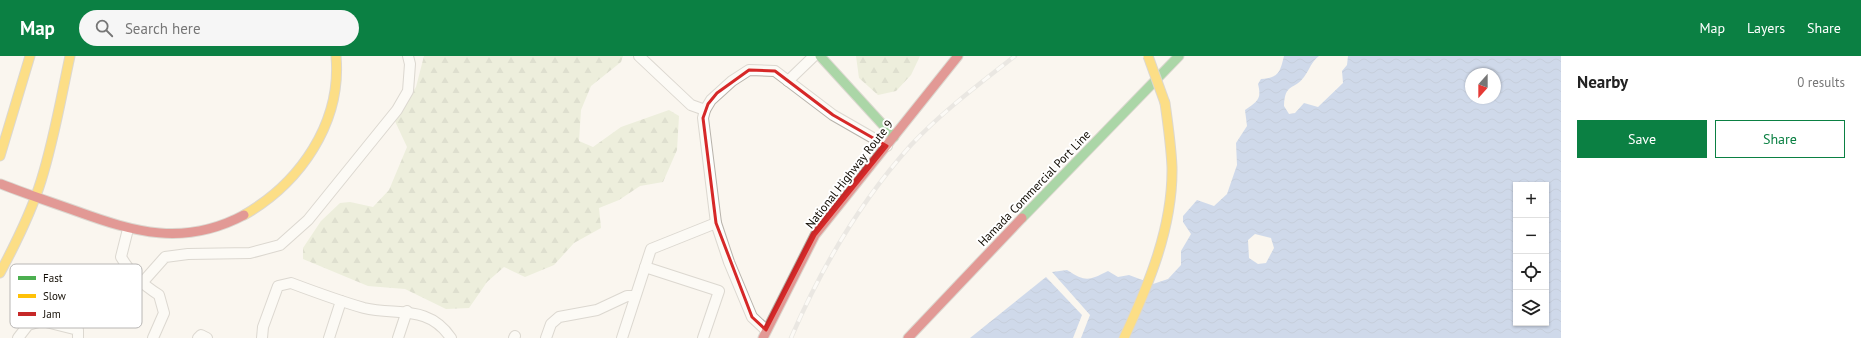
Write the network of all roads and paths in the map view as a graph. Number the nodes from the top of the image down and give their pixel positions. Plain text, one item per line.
1 (30, 56) edge
2 (70, 56) edge
3 (335, 56) edge
4 (408, 56) edge
5 (639, 56) edge
6 (814, 56) edge
7 (820, 56) edge
8 (958, 56) edge
9 (1148, 56) edge
10 (1179, 56) edge
11 (788, 81) junction
12 (705, 110) junction
13 (894, 137) junction
14 (886, 146) junction
15 (0, 156) edge
16 (1, 184) dead end
17 (35, 197) junction
18 (716, 224) junction
19 (128, 229) junction
20 (125, 264) edge
21 (645, 267) junction
22 (0, 273) edge
23 (142, 283) edge
24 (142, 285) edge
25 (635, 296) junction
26 (341, 300) junction
27 (407, 311) junction
28 (26, 328) edge
29 (70, 328) edge
30 (764, 334) edge
31 (18, 338) edge
32 (78, 338) edge
33 (153, 338) edge
34 (198, 338) edge
35 (207, 338) edge
36 (262, 338) edge
37 (329, 338) edge
38 (398, 338) edge
39 (451, 338) edge
40 (546, 338) edge
41 (622, 338) edge
42 (703, 338) edge
43 (908, 338) edge
44 (1124, 338) edge

1 - 15 main road
2 - 17 main road
3 - 19 main road
4 - 23 street
5 - 12 street
6 - 11 street
7 - 13 main road
8 - 13 main road, National Highway Route 9
9 - 44 main road, bridge
10 - 43 main road, Hamada Commercial Port Line
11 - 12 street
11 - 14 street
12 - 18 street
13 - 14 main road, National Highway Route 9
14 - 30 main road, National Highway Route 9
16 - 17 main road
17 - 19 main road
17 - 22 main road
18 - 21 street
18 - 30 street
19 - 20 street
21 - 25 street
21 - 42 street
24 - 33 street
25 - 40 street
25 - 41 street
26 - 27 street
26 - 36 street
26 - 37 street
27 - 38 street
27 - 39 street
28 - 31 street
29 - 32 street
34 - 35 street

